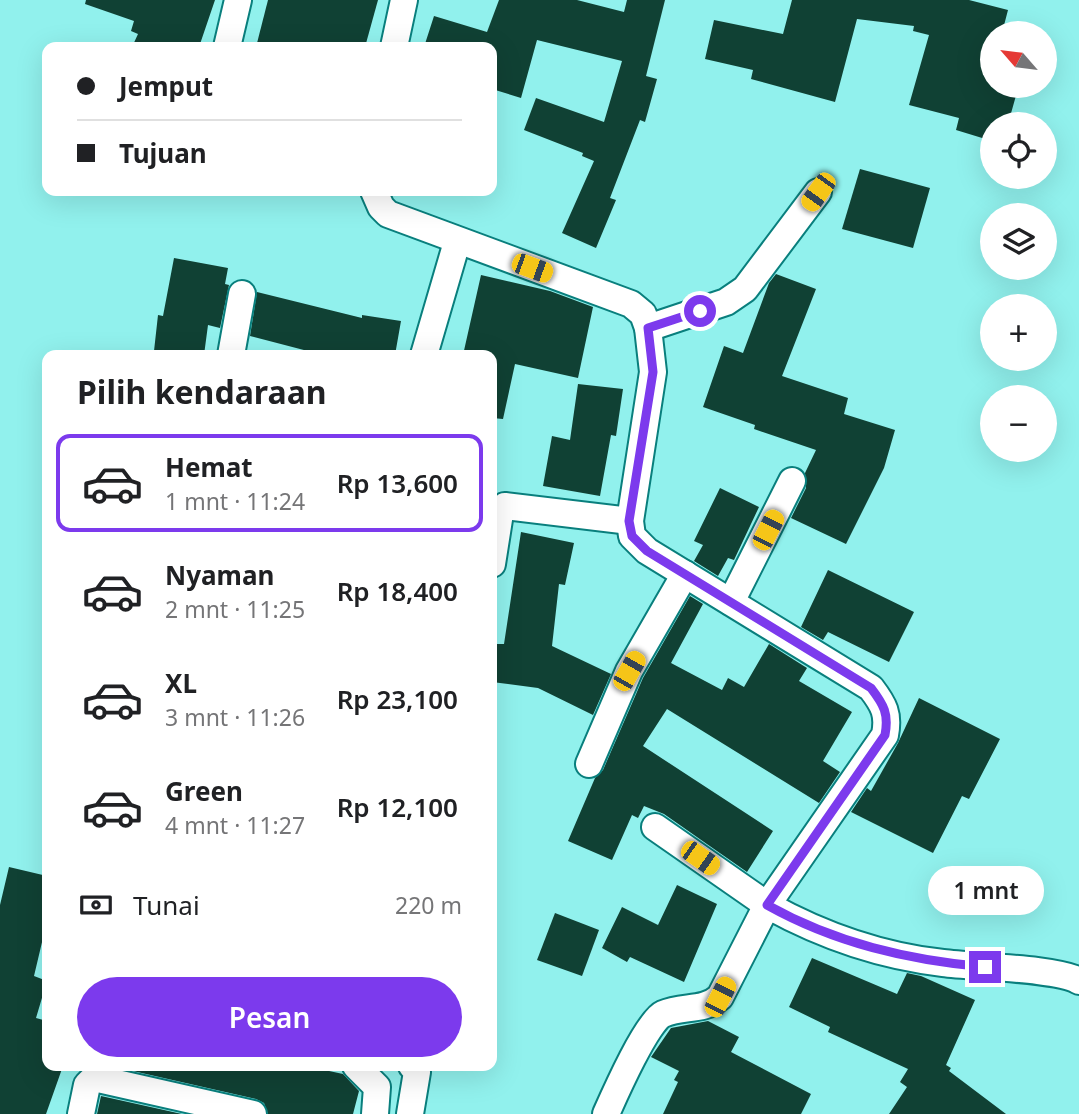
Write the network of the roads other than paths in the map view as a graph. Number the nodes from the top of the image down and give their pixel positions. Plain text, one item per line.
1 (238, 0) edge
2 (404, 0) edge
3 (228, 42) edge
4 (395, 42) edge
5 (818, 192) dead end
6 (376, 196) edge
7 (457, 242) junction
8 (242, 294) dead end
9 (648, 328) junction
10 (239, 350) edge
11 (425, 350) edge
12 (792, 481) dead end
13 (629, 521) junction
14 (497, 532) edge
15 (685, 574) junction
16 (731, 602) junction
17 (589, 764) dead end
18 (655, 827) dead end
19 (767, 905) junction
20 (1079, 981) edge
21 (361, 1071) edge
22 (416, 1071) edge
23 (81, 1114) edge
24 (253, 1114) edge
25 (375, 1114) edge
26 (410, 1114) edge
27 (606, 1114) edge

1 - 3 street
2 - 4 street
5 - 9 street
6 - 7 street
7 - 9 street
7 - 11 street
8 - 10 street
9 - 13 street
12 - 16 street
13 - 14 street
13 - 15 street
15 - 16 street
15 - 17 street
16 - 19 street
18 - 19 street
19 - 20 street
19 - 27 street
21 - 25 street
22 - 26 street
23 - 24 street

